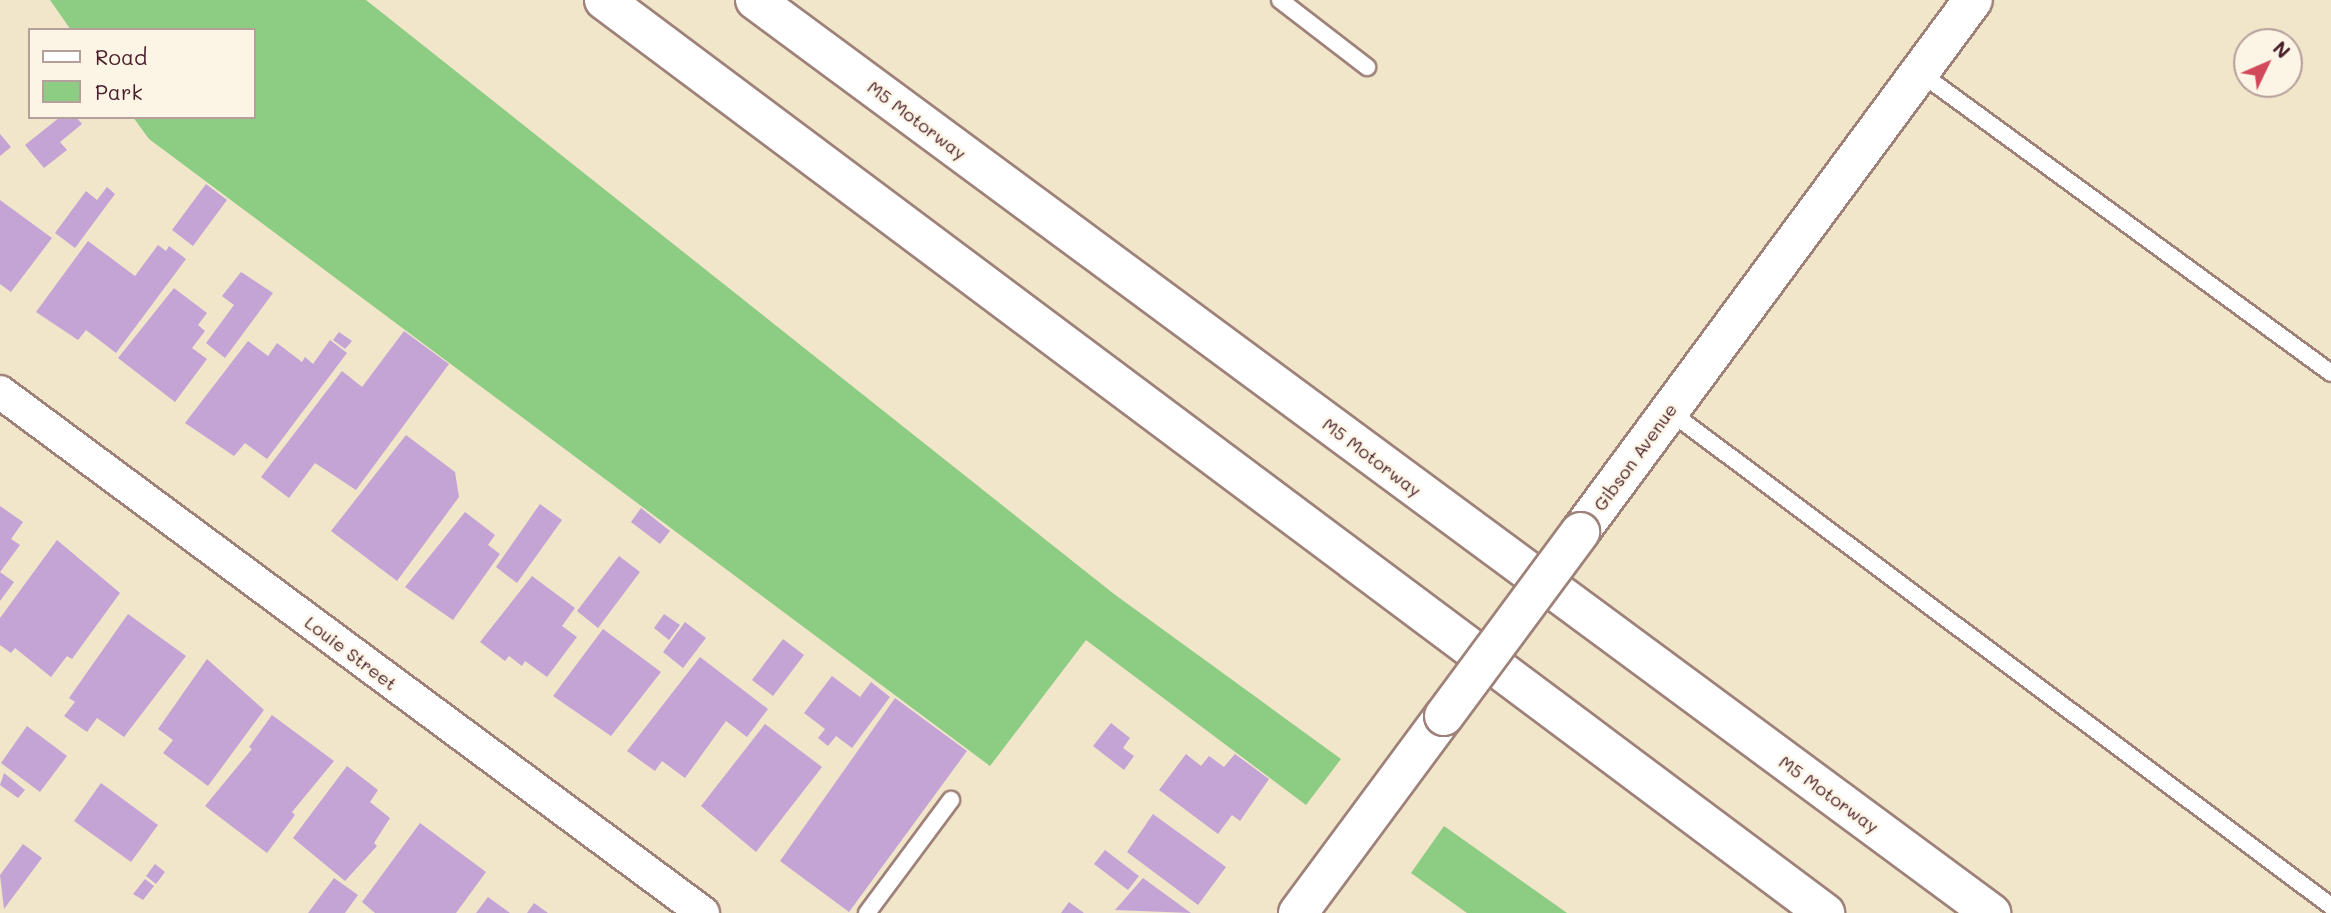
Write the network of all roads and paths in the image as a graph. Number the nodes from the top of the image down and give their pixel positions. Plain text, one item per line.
1 (604, 0) edge
2 (755, 0) edge
3 (1280, 0) edge
4 (1973, 0) edge
5 (1367, 67) dead end
6 (1919, 72) junction
7 (2331, 373) edge
8 (0, 392) edge
9 (1669, 411) junction
10 (951, 800) dead end
11 (2331, 906) edge
12 (703, 913) edge
13 (867, 913) edge
14 (1298, 913) edge
15 (1825, 913) edge
16 (1991, 913) edge

1 - 15 main road
2 - 16 main road, M5 Motorway
3 - 5 lane
4 - 6 main road, Gibson Avenue
6 - 7 lane
6 - 9 main road, Gibson Avenue
8 - 12 street, Louie Street
9 - 11 lane
9 - 14 main road, Gibson Avenue, bridge
10 - 13 lane

